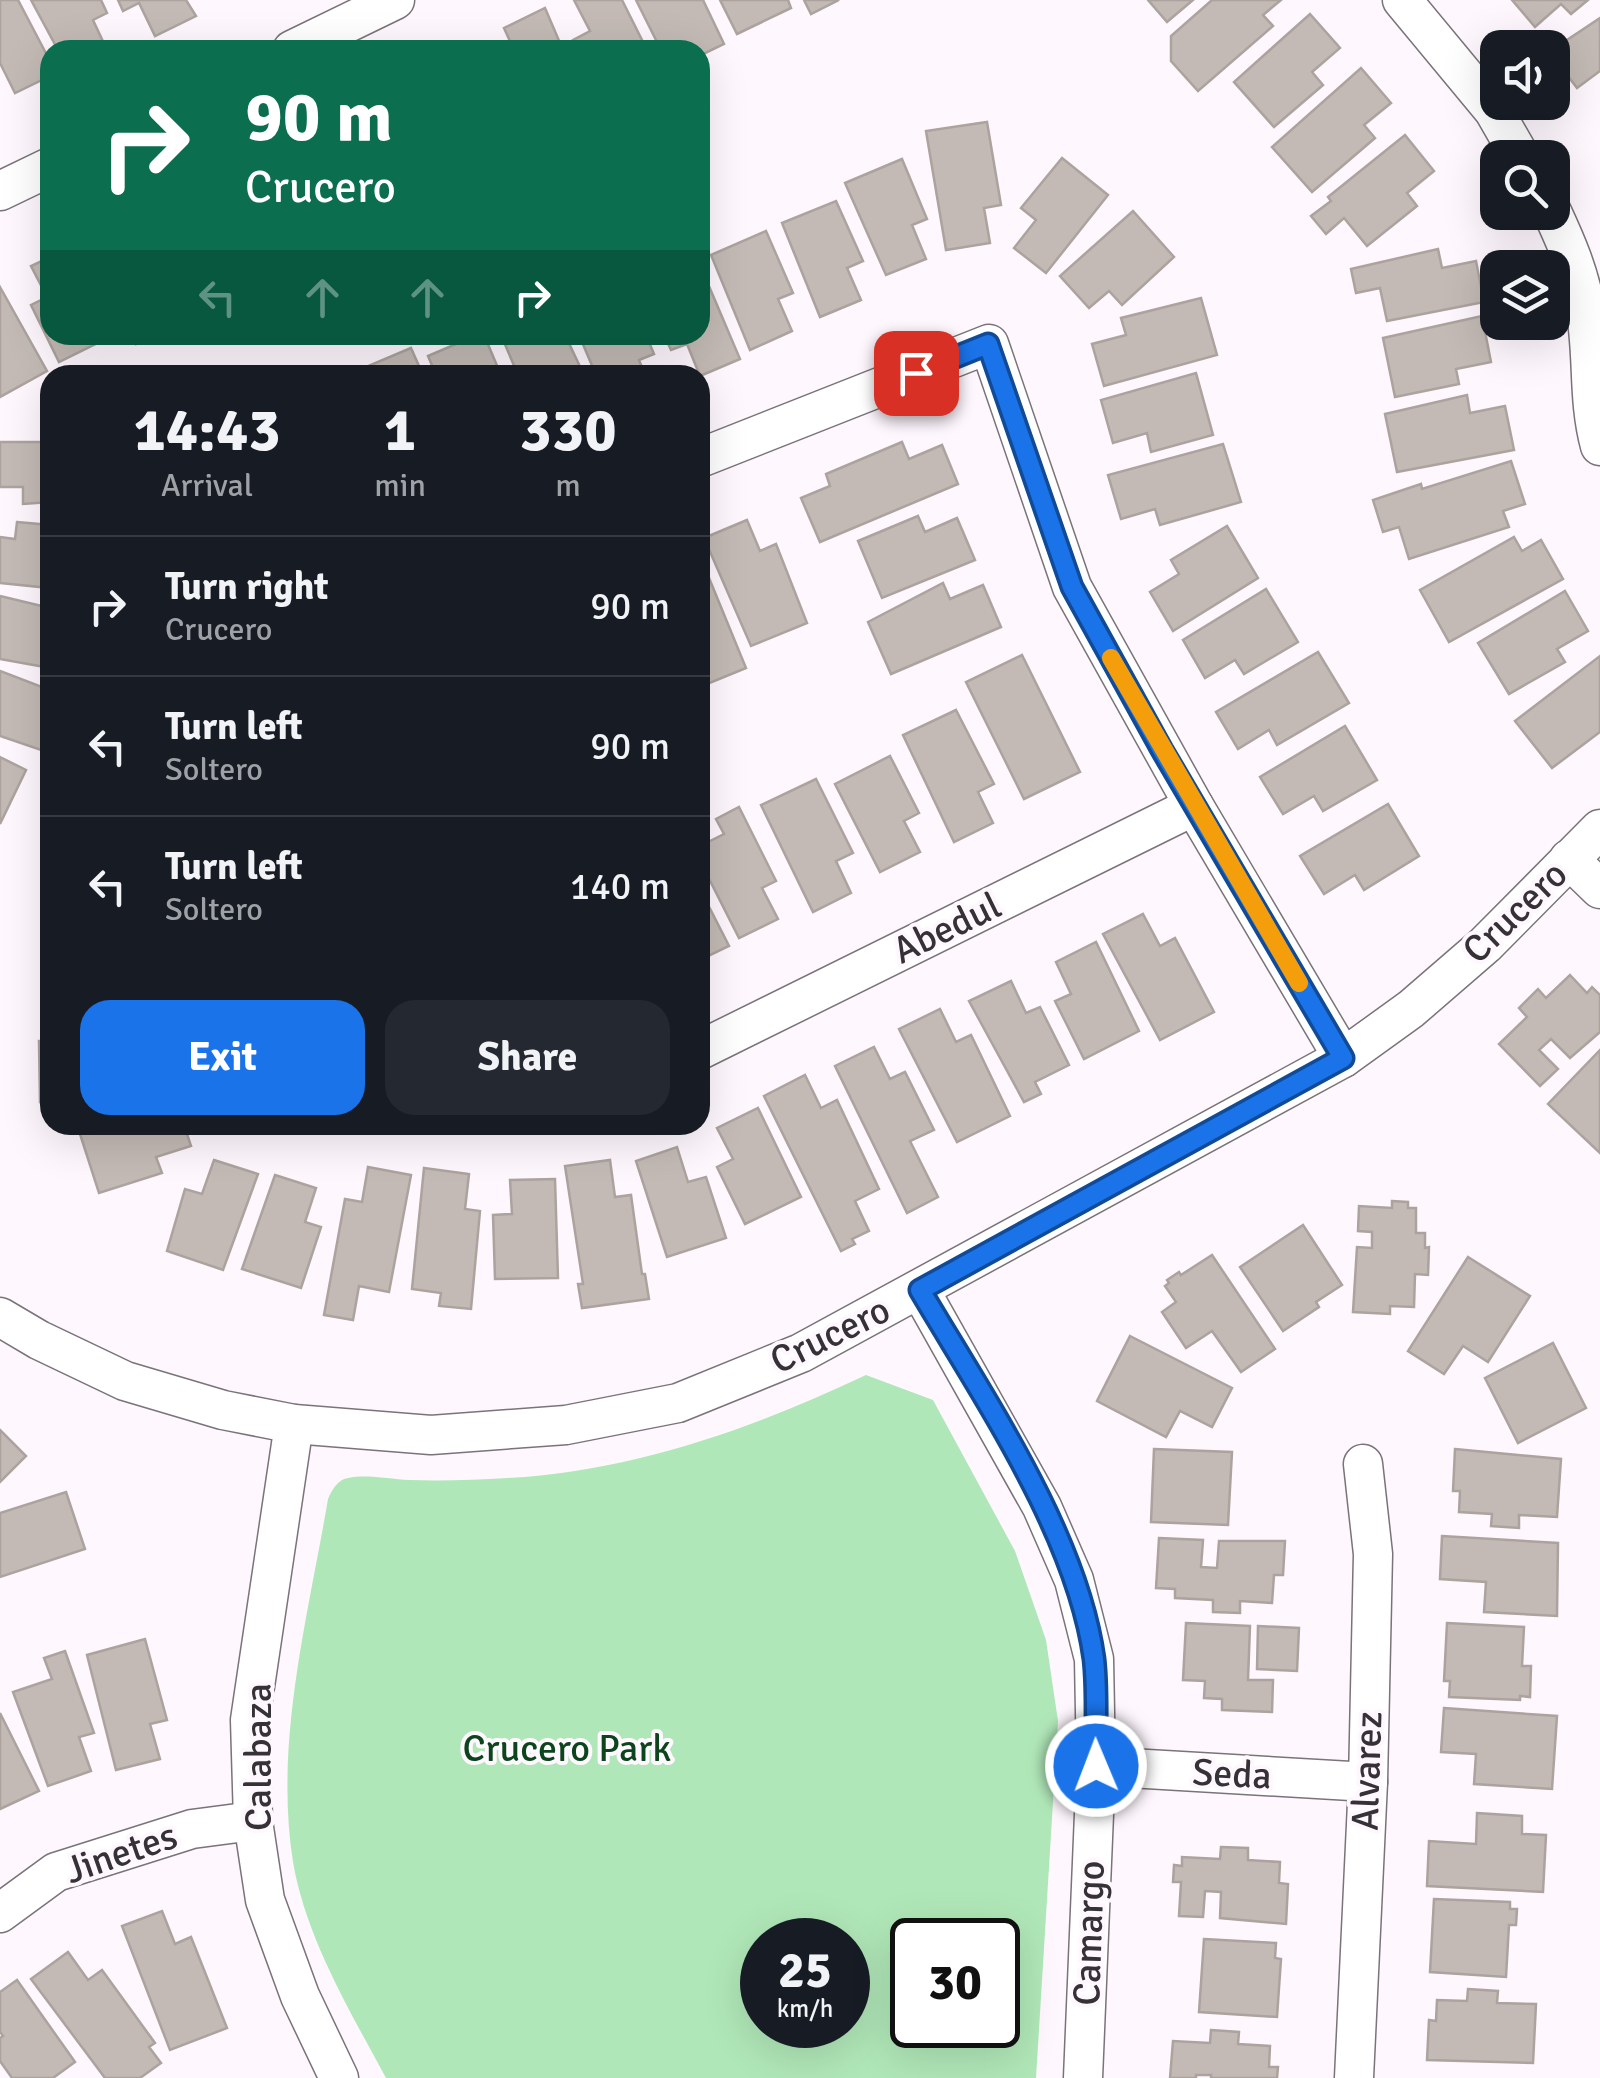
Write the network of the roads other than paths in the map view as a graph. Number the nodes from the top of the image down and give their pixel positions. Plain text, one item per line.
1 (395, 0) edge
2 (1402, 0) edge
3 (313, 40) edge
4 (1511, 140) edge
5 (40, 172) edge
6 (0, 191) edge
7 (1560, 230) edge
8 (1593, 308) edge
9 (1600, 446) edge
10 (710, 454) edge
11 (1194, 806) junction
12 (1600, 829) edge
13 (1569, 859) junction
14 (1600, 889) edge
15 (710, 1045) edge
16 (1343, 1058) junction
17 (920, 1290) junction
18 (0, 1317) edge
19 (294, 1424) junction
20 (1363, 1464) dead end
21 (1096, 1766) junction
22 (1368, 1782) junction
23 (253, 1821) junction
24 (0, 1914) edge
25 (339, 2078) edge
26 (1083, 2078) edge
27 (1354, 2078) edge

1 - 3 street
2 - 4 street
5 - 6 street
7 - 8 street
8 - 9 street
10 - 11 street
11 - 15 street, Abedul
11 - 16 street
12 - 13 street, Crucero
13 - 14 street
13 - 16 street, Crucero
16 - 17 street, Crucero
17 - 19 street, Crucero
17 - 21 street, Camargo
18 - 19 street, Crucero
19 - 23 street, Calabaza
20 - 22 street, Alvarez
21 - 22 street, Seda
21 - 26 street, Camargo
22 - 27 street, Alvarez
23 - 24 street, Jinetes
23 - 25 street, Calabaza

